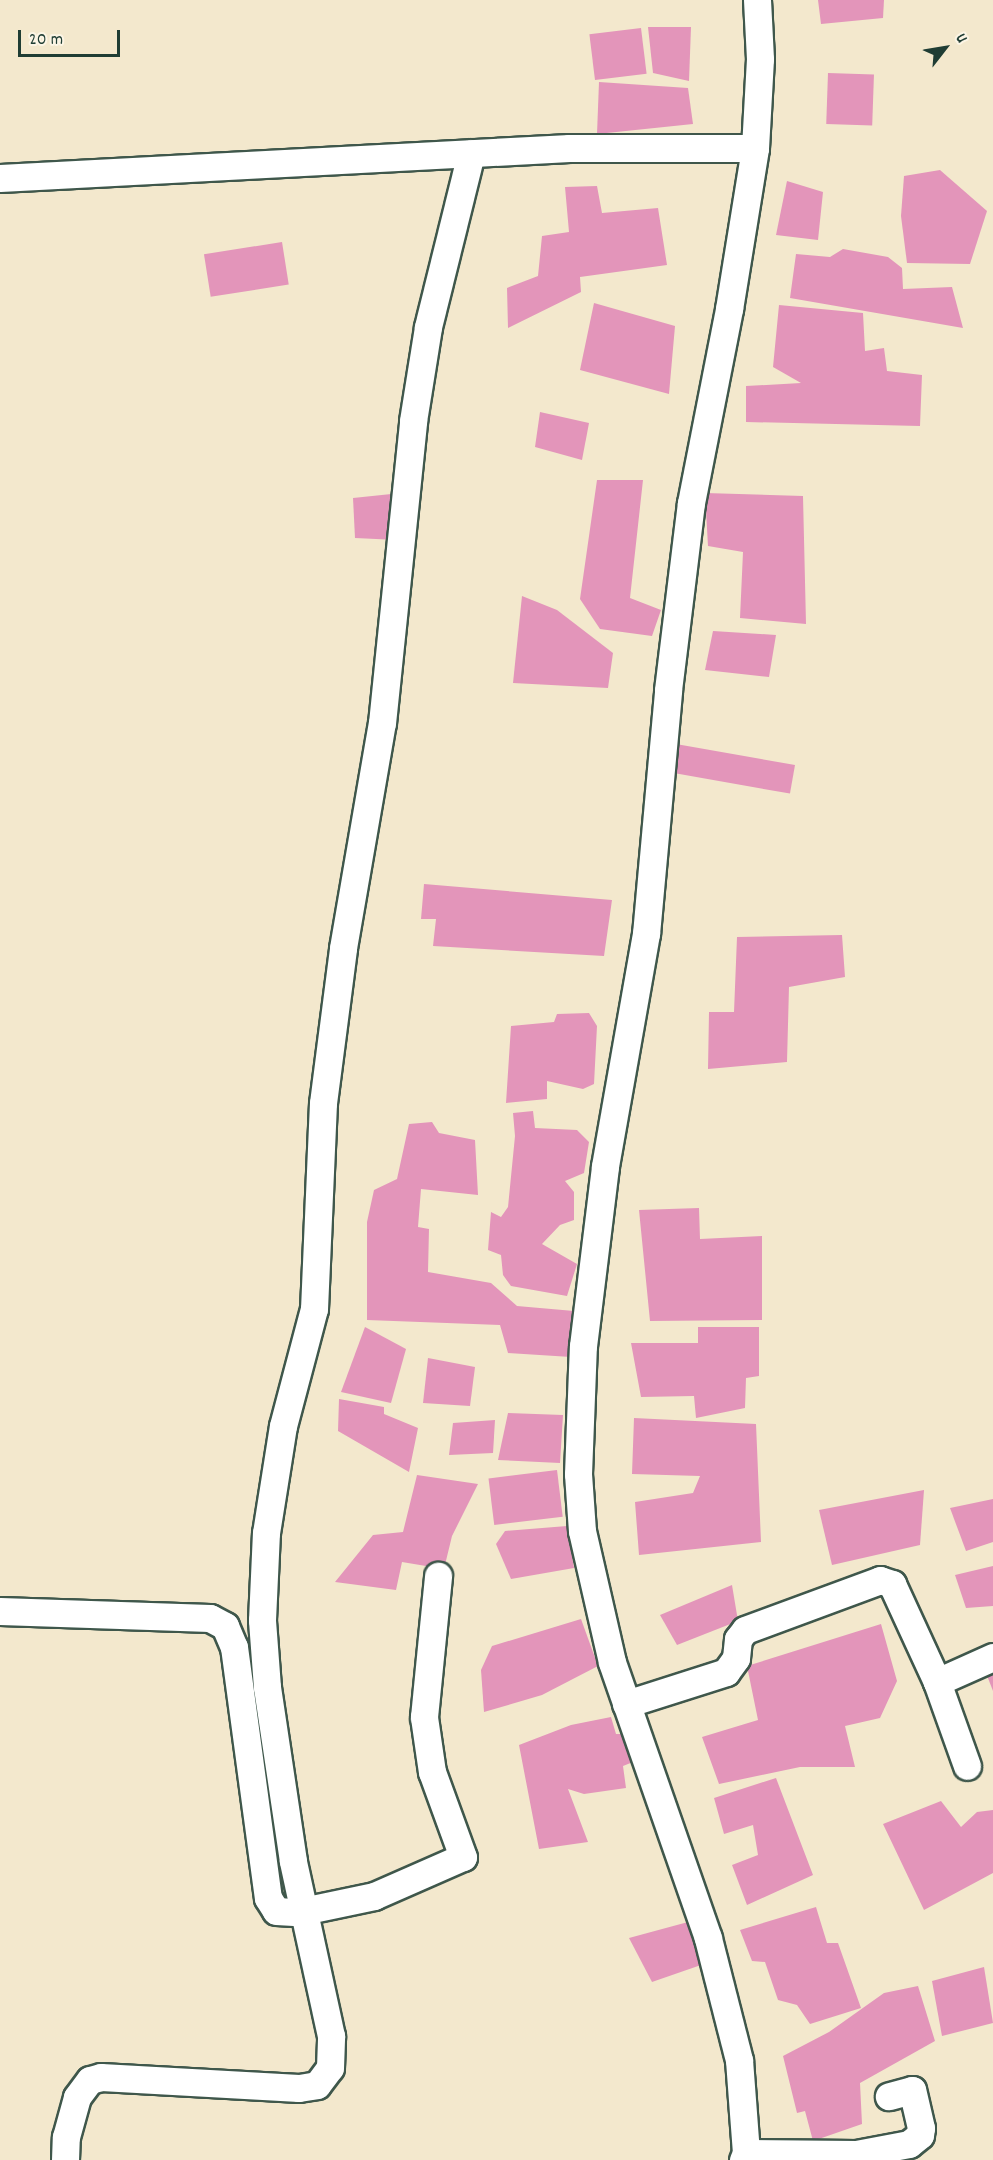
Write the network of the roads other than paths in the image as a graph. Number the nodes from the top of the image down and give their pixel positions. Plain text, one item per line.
1 (758, 0) edge
2 (755, 148) junction
3 (471, 153) junction
4 (0, 178) edge
5 (438, 1576) dead end
6 (0, 1611) edge
7 (993, 1657) edge
8 (937, 1682) junction
9 (626, 1704) junction
10 (967, 1766) dead end
11 (295, 1912) junction
12 (889, 2096) dead end
13 (744, 2156) edge
14 (856, 2157) edge
15 (65, 2160) edge

1 - 2 street
2 - 3 street
2 - 9 street
3 - 4 street
3 - 11 street
5 - 11 street
6 - 11 street
7 - 8 street
8 - 9 street
8 - 10 street
9 - 13 street
11 - 15 street
12 - 14 street
13 - 14 street

